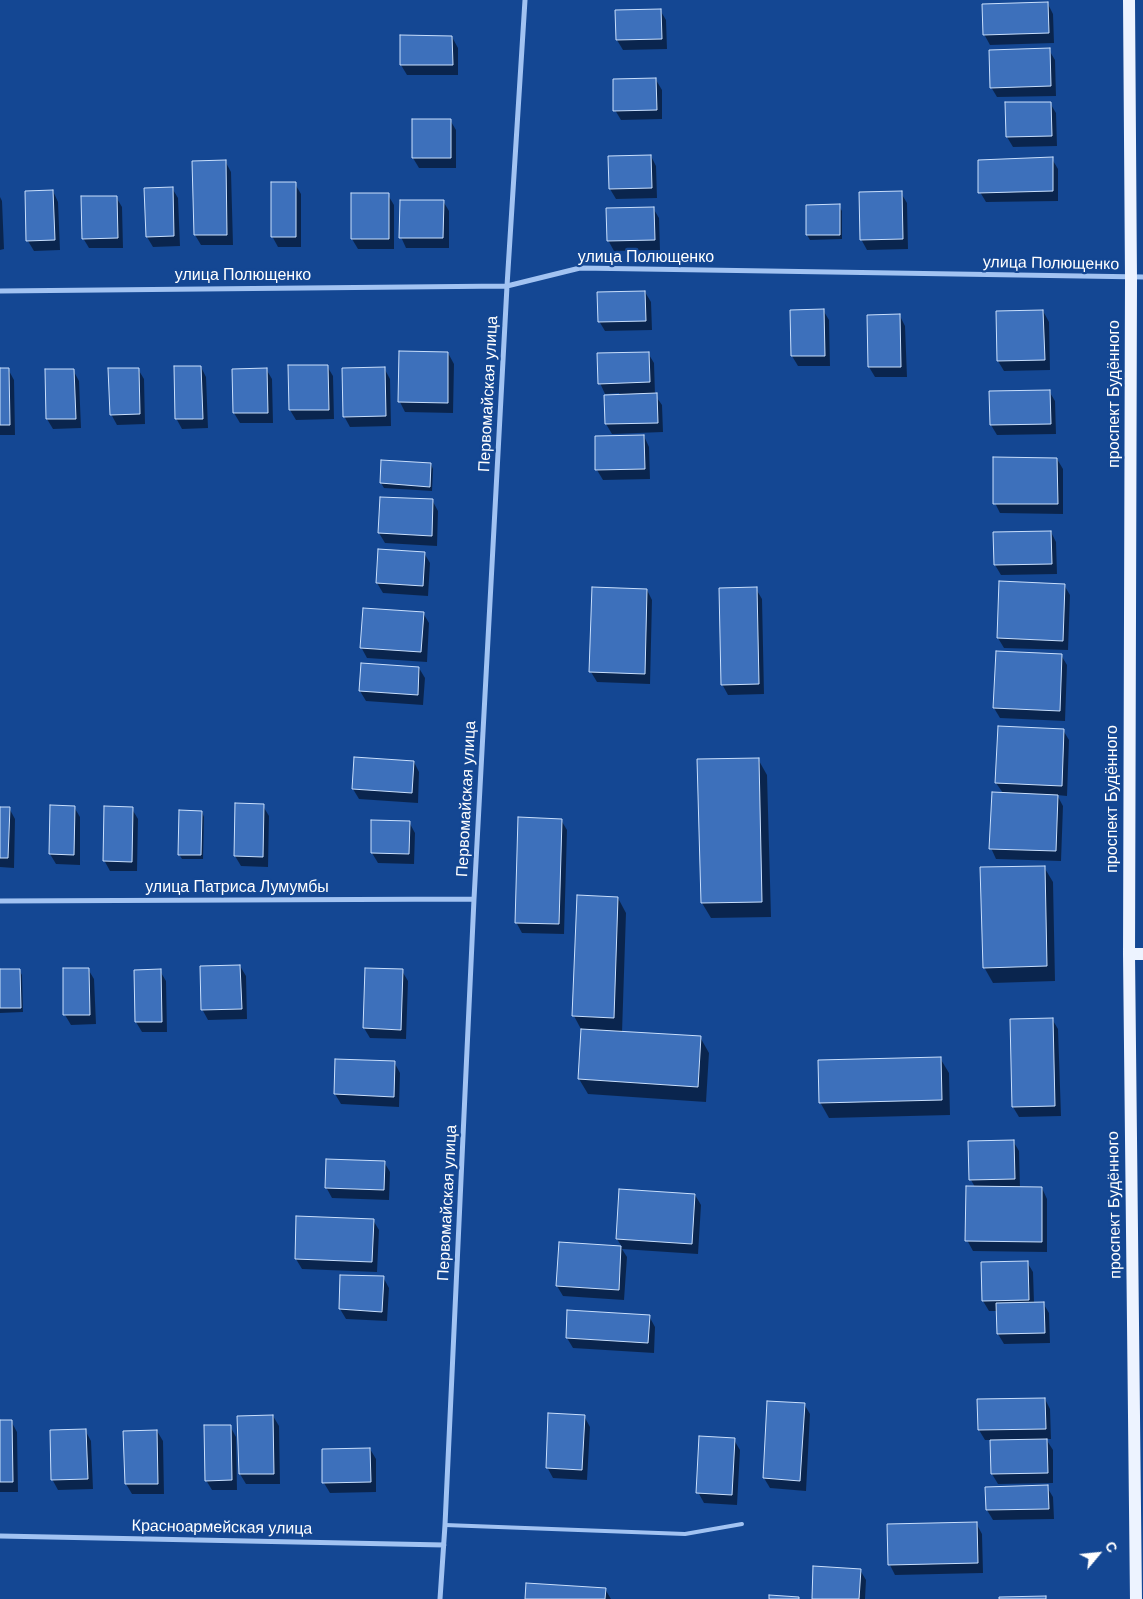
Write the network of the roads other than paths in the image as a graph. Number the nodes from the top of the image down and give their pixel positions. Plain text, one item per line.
1 (525, 0) edge
2 (1129, 0) edge
3 (1137, 277) edge
4 (507, 286) junction
5 (0, 291) edge
6 (474, 899) junction
7 (0, 901) edge
8 (1129, 954) junction
9 (1143, 954) edge
10 (742, 1524) dead end
11 (445, 1525) junction
12 (0, 1536) edge
13 (444, 1545) junction
14 (440, 1599) edge
15 (1136, 1599) edge

1 - 4 street, Первомайская улица
2 - 3 main road, проспект Будённого
3 - 4 street, улица Полющенко
3 - 8 main road, проспект Будённого
4 - 5 street, улица Полющенко
4 - 6 street, Первомайская улица
6 - 7 street, улица Патриса Лумумбы
6 - 11 street, Первомайская улица
8 - 9 main road
8 - 15 main road, проспект Будённого
10 - 11 lane
11 - 13 street, Первомайская улица
12 - 13 street, Красноармейская улица
13 - 14 street, Первомайская улица

